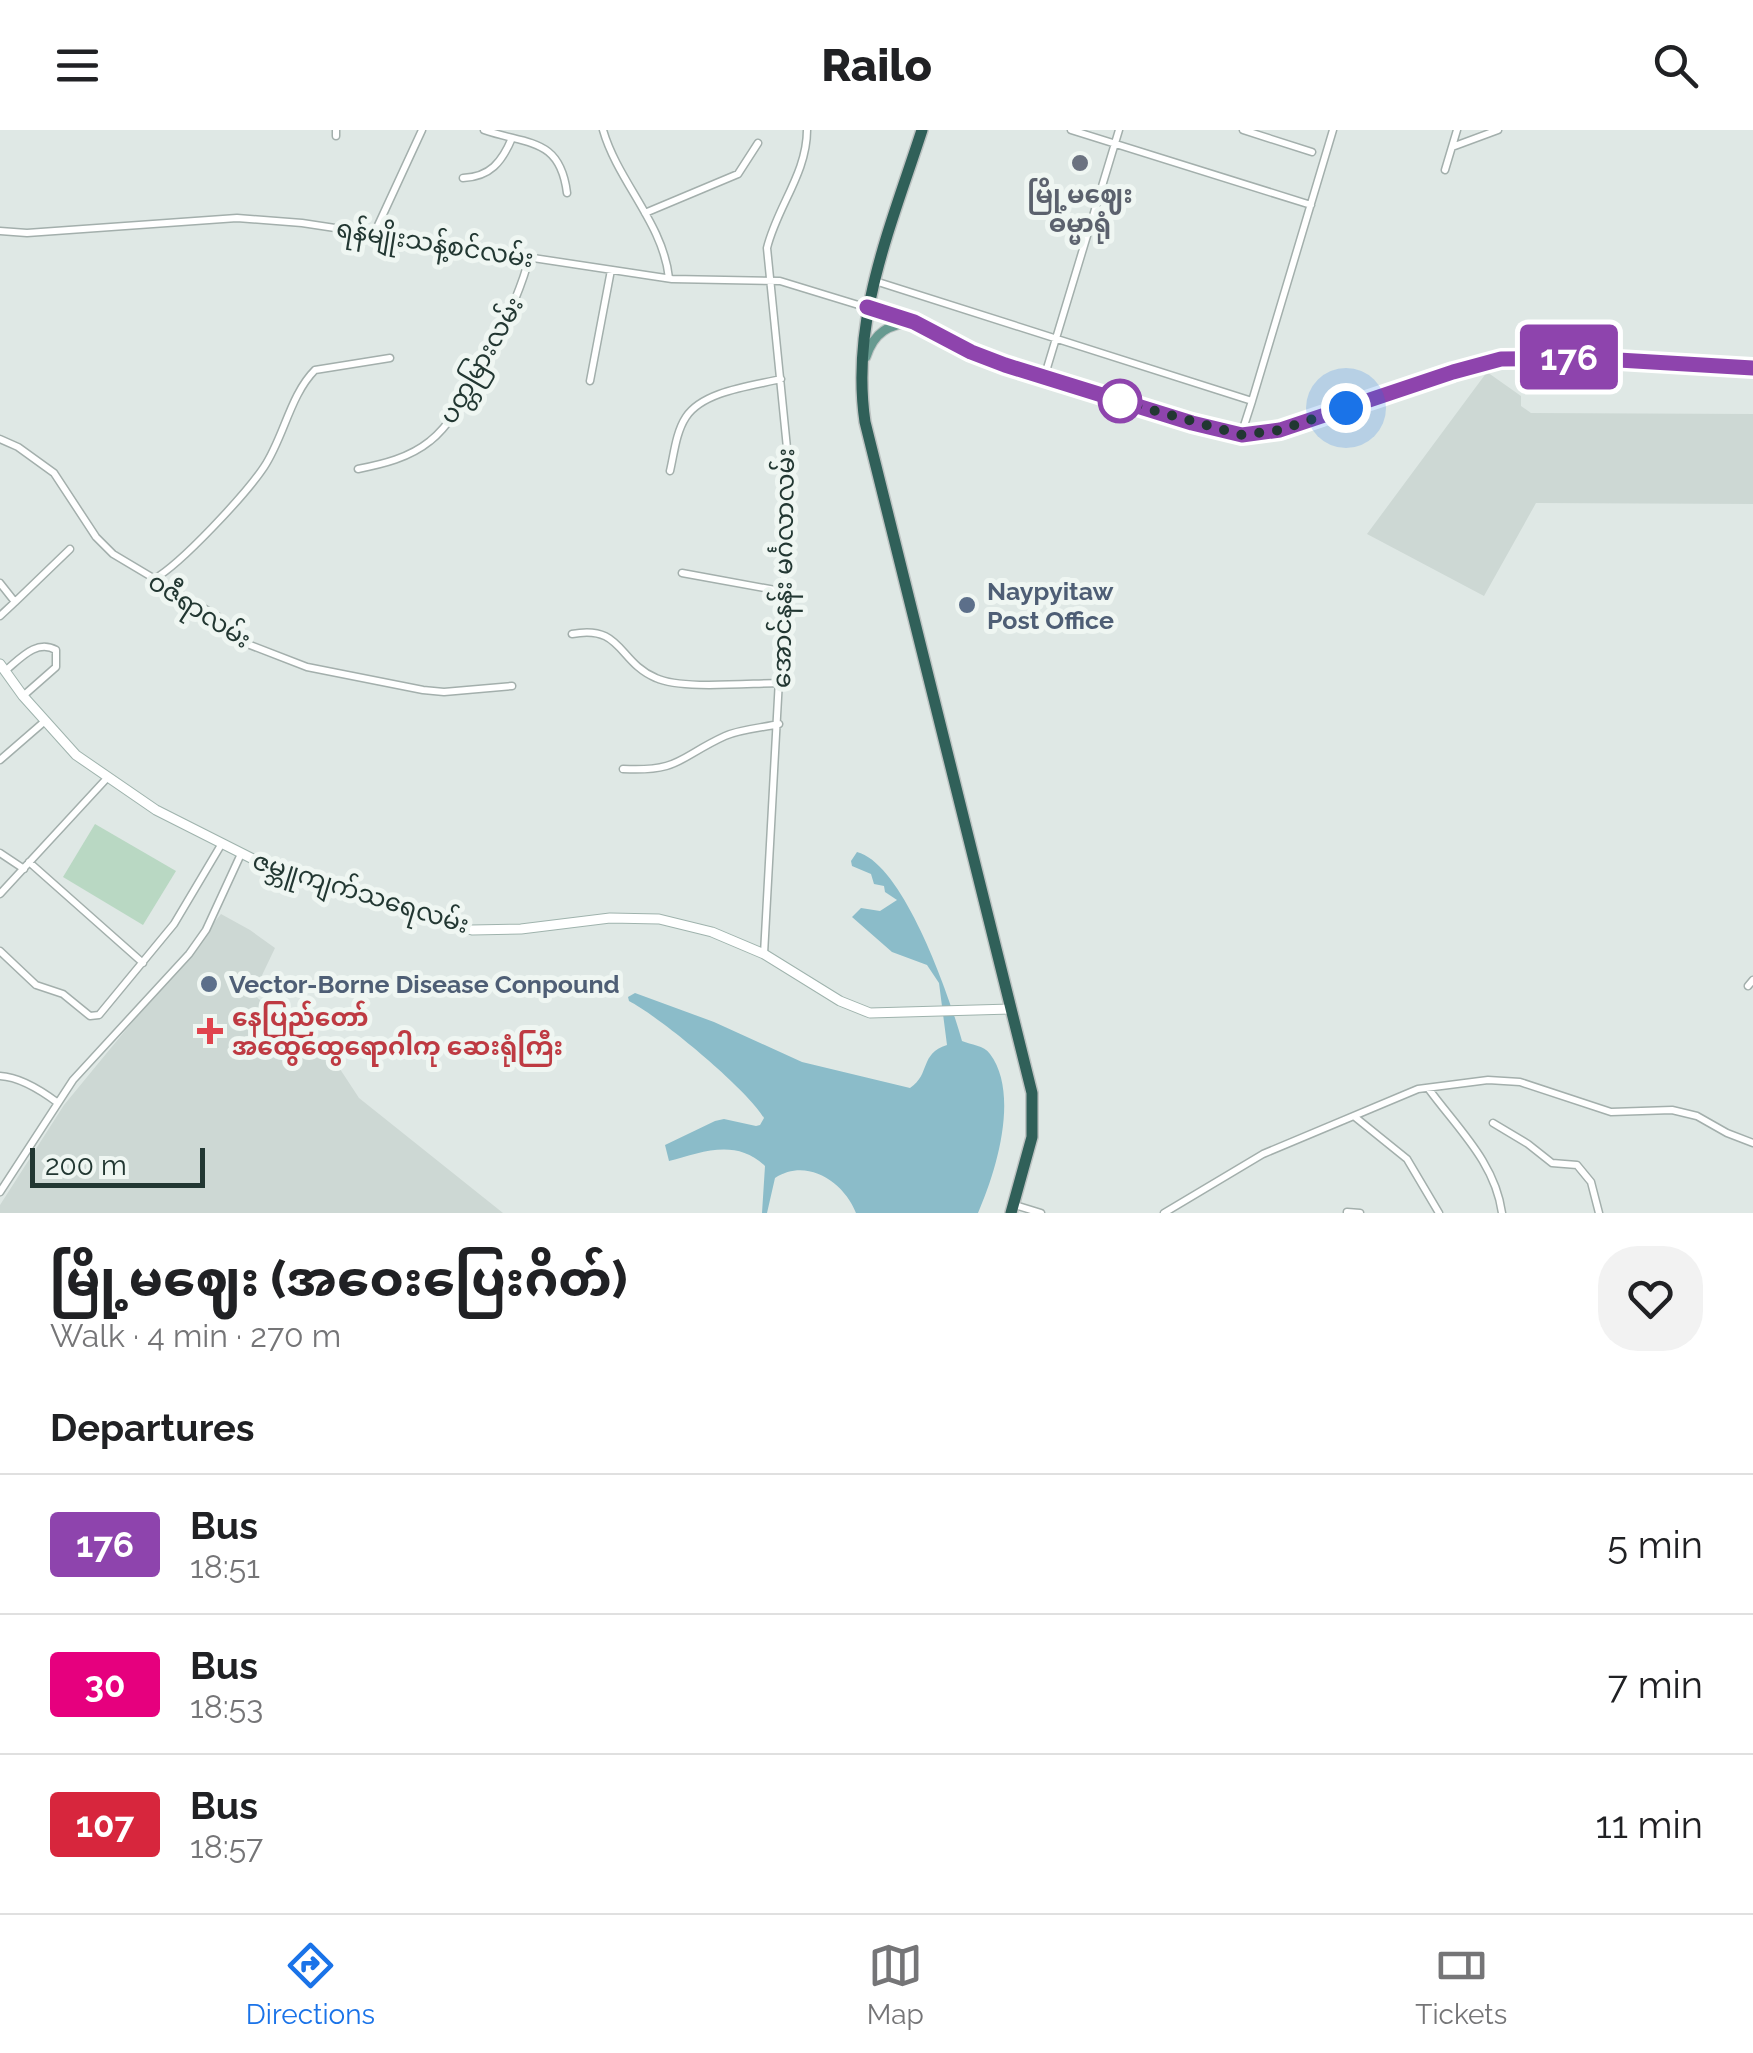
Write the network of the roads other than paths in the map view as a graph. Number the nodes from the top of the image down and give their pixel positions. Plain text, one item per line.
1 (422, 130) edge
2 (484, 130) edge
3 (603, 130) edge
4 (808, 130) edge
5 (922, 130) edge
6 (1071, 130) edge
7 (1119, 130) edge
8 (1333, 130) edge
9 (1457, 130) edge
10 (1498, 130) edge
11 (1247, 131) edge
12 (512, 138) junction
13 (1115, 142) junction
14 (758, 143) dead end
15 (1452, 146) junction
16 (1312, 152) dead end
17 (1444, 170) dead end
18 (463, 178) dead end
19 (567, 194) dead end
20 (1310, 204) junction
21 (645, 213) junction
22 (0, 231) edge
23 (374, 234) junction
24 (529, 258) junction
25 (611, 270) junction
26 (669, 278) junction
27 (770, 280) junction
28 (874, 281) junction
29 (867, 307) junction
30 (914, 322) junction
31 (1055, 340) junction
32 (390, 358) dead end
33 (1753, 368) edge
34 (781, 378) junction
35 (1044, 378) junction
36 (859, 379) junction
37 (590, 381) dead end
38 (1252, 401) junction
39 (1242, 435) junction
40 (0, 439) edge
41 (358, 469) dead end
42 (670, 471) dead end
43 (70, 549) dead end
44 (682, 574) dead end
45 (153, 580) junction
46 (0, 583) edge
47 (786, 592) junction
48 (15, 602) junction
49 (0, 616) edge
50 (572, 634) dead end
51 (2, 667) edge
52 (781, 683) junction
53 (512, 686) dead end
54 (24, 696) junction
55 (46, 721) junction
56 (778, 724) junction
57 (0, 760) edge
58 (624, 769) dead end
59 (108, 777) junction
60 (221, 845) junction
61 (0, 853) edge
62 (241, 854) junction
63 (26, 866) junction
64 (0, 894) edge
65 (0, 951) edge
66 (764, 954) junction
67 (143, 962) junction
68 (1011, 1010) junction
69 (0, 1076) edge
70 (1428, 1088) junction
71 (58, 1103) junction
72 (1355, 1117) junction
73 (1493, 1124) dead end
74 (1753, 1142) edge
75 (0, 1192) edge
76 (1013, 1209) edge
77 (1346, 1212) edge
78 (1041, 1213) edge
79 (1164, 1213) edge
80 (1360, 1213) edge
81 (1439, 1213) edge
82 (1502, 1213) edge
83 (1599, 1213) edge

1 - 23 street
2 - 12 street
3 - 21 street
4 - 27 street, အောင်နန်း မင်္ဂလာလမ်း
5 - 28 highway
6 - 13 street
7 - 13 street
8 - 20 street
9 - 15 street
10 - 15 street
11 - 16 street
12 - 18 street
12 - 19 street
13 - 20 street
13 - 31 street
14 - 21 street
15 - 17 street
20 - 38 street
21 - 26 street
22 - 23 street, ရန်မျိုးသန့်စင်လမ်း
23 - 24 street, ရန်မျိုးသန့်စင်လမ်း
24 - 25 street, ရန်မျိုးသန့်စင်လမ်း
24 - 41 street, ပတ္တမြားလမ်း
25 - 26 street, ရန်မျိုးသန့်စင်လမ်း
25 - 37 street
26 - 27 street, ရန်မျိုးသန့်စင်လမ်း
27 - 29 street, ရန်မျိုးသန့်စင်လမ်း
27 - 34 street, အောင်နန်း မင်္ဂလာလမ်း
28 - 29 highway
28 - 31 street
29 - 30 street, ရန်မျိုးသန့်စင်လမ်း
29 - 36 highway
30 - 35 street, ရန်မျိုးသန့်စင်လမ်း
30 - 36 main road
31 - 35 street
31 - 38 street
32 - 45 street
33 - 39 street
34 - 42 street
34 - 47 street, အောင်နန်း မင်္ဂလာလမ်း
35 - 39 street, ရန်မျိုးသန့်စင်လမ်း
36 - 68 highway
38 - 39 street
40 - 45 street, ဝဇီရာလမ်း
43 - 48 street
44 - 47 street
45 - 53 street, ဝဇီရာလမ်း
46 - 48 street
47 - 52 street, အောင်နန်း မင်္ဂလာလမ်း
48 - 49 street
50 - 52 street
51 - 54 main road, ဇမ္ဘူကျက်သရေလမ်း
51 - 54 street
52 - 56 street, အောင်နန်း မင်္ဂလာလမ်း
54 - 55 main road, ဇမ္ဘူကျက်သရေလမ်း
55 - 57 street
55 - 59 main road, ဇမ္ဘူကျက်သရေလမ်း
56 - 58 street
56 - 66 street, အောင်နန်း မင်္ဂလာလမ်း
59 - 60 main road, ဇမ္ဘူကျက်သရေလမ်း
59 - 63 street
60 - 62 main road, ဇမ္ဘူကျက်သရေလမ်း
60 - 67 street
61 - 63 street
62 - 66 main road, ဇမ္ဘူကျက်သရေလမ်း
62 - 71 street
63 - 64 street
63 - 67 street
65 - 67 street
66 - 68 main road, ဇမ္ဘူကျက်သရေလမ်း
68 - 76 highway
69 - 71 street
70 - 72 street
70 - 74 street
70 - 82 street
71 - 75 street
72 - 79 street
72 - 81 street
73 - 83 street
76 - 78 street
77 - 80 street

